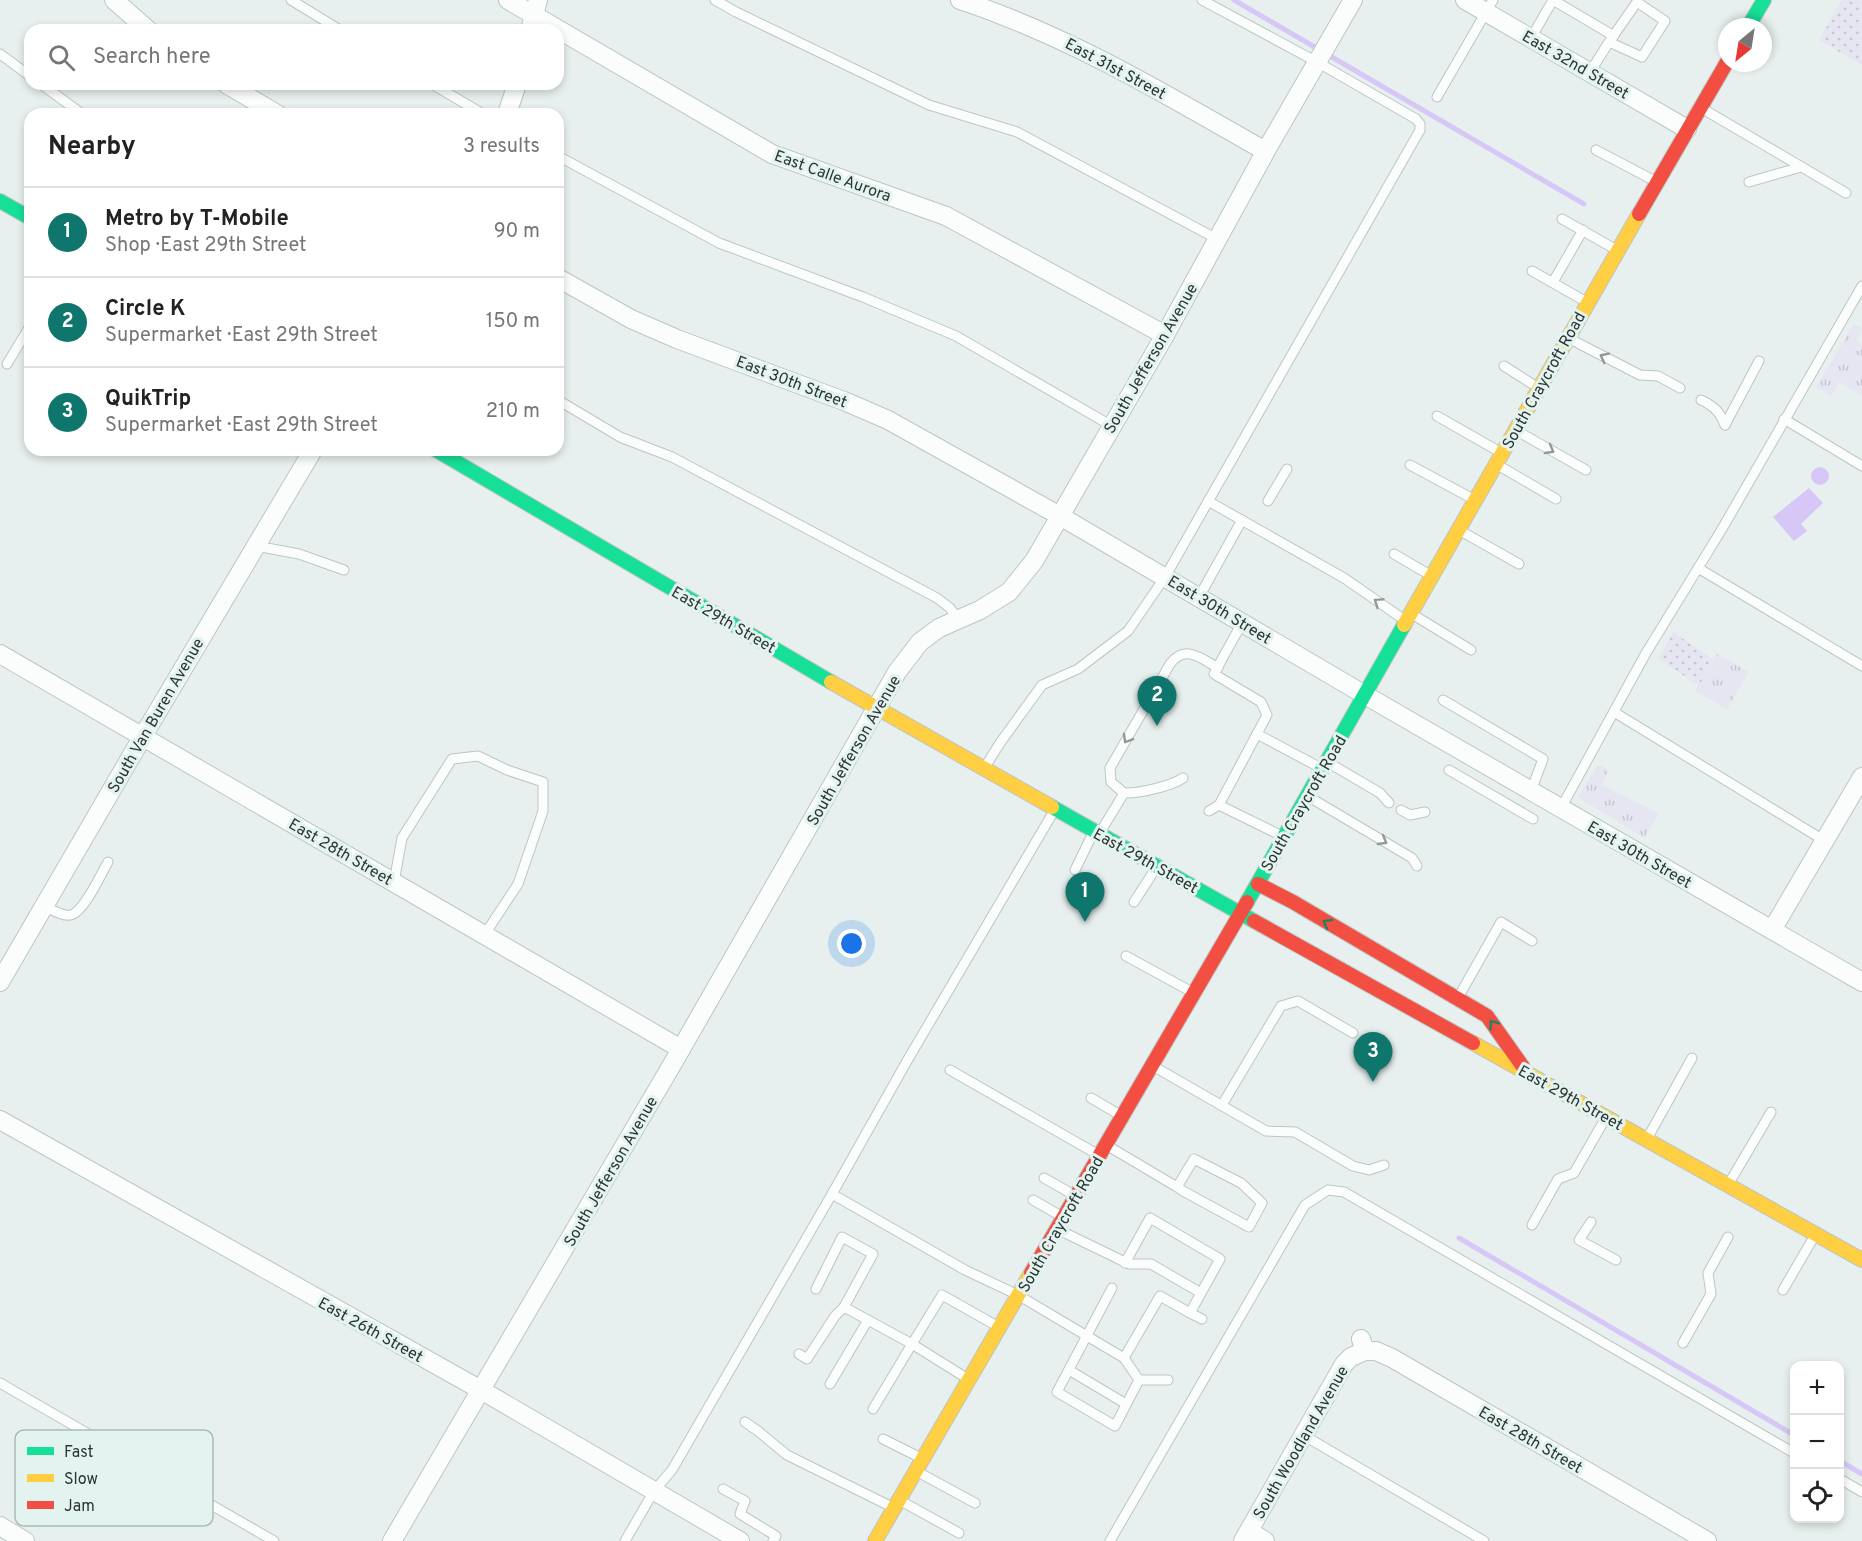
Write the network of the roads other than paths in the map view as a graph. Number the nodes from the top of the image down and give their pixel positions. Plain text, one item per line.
1 (114, 0) edge
2 (291, 0) edge
3 (508, 0) edge
4 (715, 0) edge
5 (960, 0) edge
6 (1202, 0) edge
7 (1353, 0) edge
8 (1465, 0) edge
9 (1764, 0) edge
10 (1490, 6) edge
11 (534, 15) edge
12 (1753, 18) edge
13 (141, 24) edge
14 (330, 24) edge
15 (549, 24) edge
16 (564, 33) edge
17 (1531, 38) junction
18 (1612, 39) junction
19 (0, 54) edge
20 (1317, 62) junction
21 (24, 72) edge
22 (1590, 72) junction
23 (1721, 72) edge
24 (49, 90) edge
25 (236, 90) edge
26 (442, 90) edge
27 (515, 90) edge
28 (1437, 97) dead end
29 (1700, 107) junction
30 (74, 108) edge
31 (267, 108) edge
32 (473, 108) edge
33 (509, 108) edge
34 (1687, 129) junction
35 (1596, 150) dead end
36 (1265, 151) junction
37 (564, 159) edge
38 (1801, 167) junction
39 (1749, 182) dead end
40 (1657, 183) junction
41 (1846, 193) dead end
42 (0, 201) edge
43 (24, 215) edge
44 (1562, 219) dead end
45 (1584, 230) junction
46 (1217, 239) junction
47 (1618, 251) junction
48 (1532, 271) dead end
49 (564, 281) edge
50 (1553, 282) junction
51 (1862, 286) edge
52 (1587, 303) junction
53 (1165, 335) junction
54 (24, 336) edge
55 (1568, 338) junction
56 (1759, 361) dead end
57 (8, 364) dead end
58 (1504, 366) dead end
59 (1680, 388) dead end
60 (1539, 389) junction
61 (1701, 399) dead end
62 (564, 404) edge
63 (1437, 416) dead end
64 (1784, 419) junction
65 (1112, 426) junction
66 (1515, 429) junction
67 (309, 456) edge
68 (446, 456) edge
69 (1499, 458) junction
70 (1410, 465) dead end
71 (1862, 465) edge
72 (1287, 469) dead end
73 (1586, 470) dead end
74 (1556, 499) dead end
75 (1208, 501) junction
76 (1268, 501) dead end
77 (1475, 501) junction
78 (1060, 516) junction
79 (1242, 520) junction
80 (1459, 530) junction
81 (256, 546) junction
82 (1394, 554) dead end
83 (1519, 564) dead end
84 (1698, 568) junction
85 (344, 570) dead end
86 (1432, 576) junction
87 (1165, 577) junction
88 (1199, 597) junction
89 (1409, 618) junction
90 (958, 620) junction
91 (1242, 623) junction
92 (1471, 650) dead end
93 (0, 654) edge
94 (1862, 666) edge
95 (1215, 673) junction
96 (1365, 695) junction
97 (1443, 700) dead end
98 (876, 709) junction
99 (1614, 712) junction
100 (1257, 734) junction
101 (143, 736) junction
102 (1327, 762) junction
103 (984, 769) junction
104 (1449, 770) dead end
105 (1862, 777) edge
106 (1183, 778) dead end
107 (1384, 789) dead end
108 (1531, 791) junction
109 (1124, 793) junction
110 (1307, 796) junction
111 (1389, 803) dead end
112 (1219, 805) junction
113 (1561, 808) junction
114 (1055, 809) junction
115 (1401, 810) dead end
116 (1209, 811) dead end
117 (1425, 812) dead end
118 (1533, 819) dead end
119 (1097, 832) junction
120 (1284, 837) junction
121 (1825, 841) junction
122 (108, 862) dead end
123 (1157, 866) junction
124 (1417, 866) dead end
125 (1075, 870) dead end
126 (394, 882) junction
127 (1258, 884) junction
128 (1134, 902) dead end
129 (44, 906) junction
130 (1241, 913) junction
131 (1773, 930) junction
132 (485, 934) junction
133 (1532, 941) dead end
134 (1126, 956) dead end
135 (0, 982) edge
136 (1862, 982) edge
137 (1195, 993) junction
138 (1457, 998) junction
139 (1353, 1033) dead end
140 (681, 1049) junction
141 (1692, 1058) dead end
142 (1152, 1065) junction
143 (951, 1070) dead end
144 (1527, 1072) junction
145 (1092, 1098) dead end
146 (1222, 1105) junction
147 (1771, 1112) dead end
148 (1122, 1116) junction
149 (1606, 1117) junction
150 (0, 1120) edge
151 (1646, 1140) junction
152 (1103, 1150) junction
153 (1384, 1165) dead end
154 (1044, 1178) dead end
155 (1727, 1185) junction
156 (1177, 1187) junction
157 (832, 1194) junction
158 (1076, 1196) junction
159 (1033, 1200) dead end
160 (1592, 1222) dead end
161 (1060, 1223) junction
162 (1532, 1225) dead end
163 (1815, 1234) junction
164 (1728, 1237) dead end
165 (1861, 1257) edge
166 (1616, 1260) dead end
167 (1125, 1263) junction
168 (1112, 1288) dead end
169 (816, 1289) dead end
170 (1784, 1290) dead end
171 (1201, 1293) junction
172 (1018, 1294) junction
173 (844, 1307) junction
174 (1190, 1312) junction
175 (1202, 1319) dead end
176 (868, 1320) junction
177 (999, 1328) junction
178 (1087, 1336) junction
179 (1683, 1343) dead end
180 (912, 1344) junction
181 (1363, 1345) joint
182 (799, 1354) dead end
183 (1124, 1358) junction
184 (1069, 1370) junction
185 (969, 1379) junction
186 (1139, 1380) junction
187 (1168, 1380) dead end
188 (0, 1383) edge
189 (830, 1384) dead end
190 (481, 1390) junction
191 (1126, 1404) junction
192 (873, 1409) dead end
193 (745, 1422) dead end
194 (82, 1430) edge
195 (1303, 1435) junction
196 (883, 1439) dead end
197 (1790, 1451) edge
198 (919, 1465) junction
199 (1844, 1482) edge
200 (723, 1489) dead end
201 (654, 1491) junction
202 (1862, 1492) edge
203 (975, 1503) dead end
204 (896, 1504) junction
205 (213, 1506) edge
206 (0, 1526) edge
207 (958, 1533) dead end
208 (1246, 1536) edge
209 (733, 1539) edge
210 (25, 1541) edge
211 (274, 1541) edge
212 (392, 1541) edge
213 (625, 1541) edge
214 (773, 1541) edge
215 (874, 1541) edge
216 (1110, 1541) edge
217 (1265, 1541) edge
218 (1484, 1541) edge
219 (1707, 1541) edge

1 - 13 street
2 - 14 lane
3 - 11 street, East Calle Aurora
4 - 46 lane
5 - 36 street, East 31st Street
6 - 20 lane
7 - 20 street, South Jefferson Avenue
8 - 10 street, East 32nd Street
9 - 12 street
10 - 17 street, East 32nd Street
10 - 28 lane
11 - 15 street, East Calle Aurora
16 - 53 street, East Calle Aurora
17 - 18 lane
17 - 22 street, East 32nd Street
18 - 18 lane
18 - 22 lane
19 - 21 lane
20 - 36 street, South Jefferson Avenue
20 - 75 lane
22 - 34 street, East 32nd Street
23 - 29 street, South Craycroft Road
24 - 30 lane
25 - 31 street
26 - 32 lane
27 - 33 street
29 - 34 street, South Craycroft Road
29 - 38 lane
34 - 40 street, South Craycroft Road
35 - 40 lane
36 - 46 street, South Jefferson Avenue
37 - 65 lane
38 - 39 lane
38 - 41 lane
40 - 47 street, South Craycroft Road
42 - 43 street
44 - 45 lane
45 - 47 lane
45 - 50 lane
46 - 53 street, South Jefferson Avenue
47 - 52 street, South Craycroft Road
48 - 50 lane
49 - 78 street, East 30th Street
50 - 52 lane
51 - 64 lane
52 - 55 street, South Craycroft Road
53 - 65 street, South Jefferson Avenue
54 - 57 lane
59 -> 55 lane
55 - 60 street, South Craycroft Road
56 - 61 lane
58 - 60 lane
60 - 66 street, South Craycroft Road
62 - 90 lane
63 - 69 lane
64 - 71 lane
64 - 84 lane
65 - 78 street, South Jefferson Avenue
66 - 69 street, South Craycroft Road
66 -> 73 lane
67 - 81 street, South Van Buren Avenue
68 - 98 street, East 29th Street
69 - 74 lane
69 - 77 street, South Craycroft Road
70 - 77 lane
72 - 76 lane
75 - 79 lane
75 - 87 lane
77 - 80 street, South Craycroft Road
78 - 87 street, East 30th Street
78 - 90 street, South Jefferson Avenue
79 - 88 lane
89 -> 79 lane
80 - 83 lane
80 - 86 street, South Craycroft Road
81 - 85 lane
81 - 101 street, South Van Buren Avenue
82 - 86 lane
84 - 94 lane
84 - 99 lane
86 - 89 street, South Craycroft Road
87 - 88 street, East 30th Street
87 - 103 lane
88 - 91 street, East 30th Street
89 - 92 lane
89 - 96 street, South Craycroft Road
90 - 98 street, South Jefferson Avenue
91 - 95 lane
91 - 96 street, East 30th Street
93 - 101 street, East 28th Street
95 - 100 lane
95 -> 109 lane
96 - 102 street, South Craycroft Road
96 - 108 street, East 30th Street
97 - 108 lane
98 - 103 street, East 29th Street
98 - 140 street, South Jefferson Avenue
99 - 113 lane
99 - 121 lane
100 - 102 lane
100 - 112 lane
101 - 126 street, East 28th Street
101 - 129 street, South Van Buren Avenue
102 - 107 lane
102 - 110 street, South Craycroft Road
102 - 111 lane
103 - 114 street, East 29th Street
104 - 118 lane
105 - 121 street
106 - 109 lane
108 - 113 street, East 30th Street
109 - 119 lane
110 - 120 street, South Craycroft Road
110 -> 124 lane
112 - 116 lane
112 - 120 lane
113 - 131 street, East 30th Street
114 - 119 street, East 29th Street
114 - 157 lane
115 - 117 lane
119 - 123 street, East 29th Street
119 - 125 lane
120 - 127 street, South Craycroft Road
121 - 131 street
122 - 129 lane
123 - 128 lane
123 - 130 street, East 29th Street
126 - 132 street, East 28th Street
126 - 132 lane
127 - 130 street, South Craycroft Road
138 -> 127 street
129 - 135 street, South Van Buren Avenue
130 - 137 street, South Craycroft Road
130 - 144 street, East 29th Street
131 - 136 street, East 30th Street
132 - 140 street, East 28th Street
133 - 138 lane
134 - 137 lane
137 - 142 street, South Craycroft Road
144 -> 138 street
139 - 146 lane
140 - 190 street, South Jefferson Avenue
141 - 151 lane
142 - 146 lane
142 - 148 street, South Craycroft Road
143 - 152 lane
144 - 149 street, East 29th Street
145 - 148 lane
146 - 153 lane
147 - 155 lane
148 - 152 street, South Craycroft Road
149 - 151 street, East 29th Street
149 - 162 lane
150 - 190 street, East 26th Street
151 - 155 street, East 29th Street
152 - 156 lane
152 - 158 street, South Craycroft Road
154 - 158 lane
155 - 163 street, East 29th Street
156 - 156 lane
157 - 172 lane
157 - 201 lane
158 - 161 street, South Craycroft Road
159 - 161 lane
160 - 166 lane
161 - 167 lane
161 - 172 street, South Craycroft Road
163 - 165 street, East 29th Street
163 - 170 lane
164 - 179 lane
167 - 171 lane
167 - 171 lane
168 - 178 lane
169 - 173 lane
171 - 174 lane
172 - 177 street, South Craycroft Road
172 - 178 lane
173 - 176 lane
173 - 182 lane
174 - 175 lane
174 - 183 lane
176 - 180 lane
176 - 189 lane
177 - 180 lane
177 - 185 street, South Craycroft Road
178 - 183 lane
178 - 184 lane
180 - 185 lane
180 - 192 lane
181 - 195 street, South Woodland Avenue
181 - 219 street, East 28th Street
183 - 186 lane
184 - 191 lane
184 - 191 lane
185 - 198 street, South Craycroft Road
186 - 187 lane
186 - 191 lane
188 - 194 lane
190 - 201 street, East 26th Street
190 - 212 street, South Jefferson Avenue
193 - 204 lane
195 - 208 street, South Woodland Avenue
195 - 218 lane
196 - 198 lane
197 - 216 lane
198 - 203 lane
198 - 204 street, South Craycroft Road
199 - 202 lane
200 - 214 lane
201 - 209 street, East 26th Street
201 - 213 lane
204 - 207 lane
204 - 215 street, South Craycroft Road
205 - 211 lane
206 - 210 street
208 - 217 street

